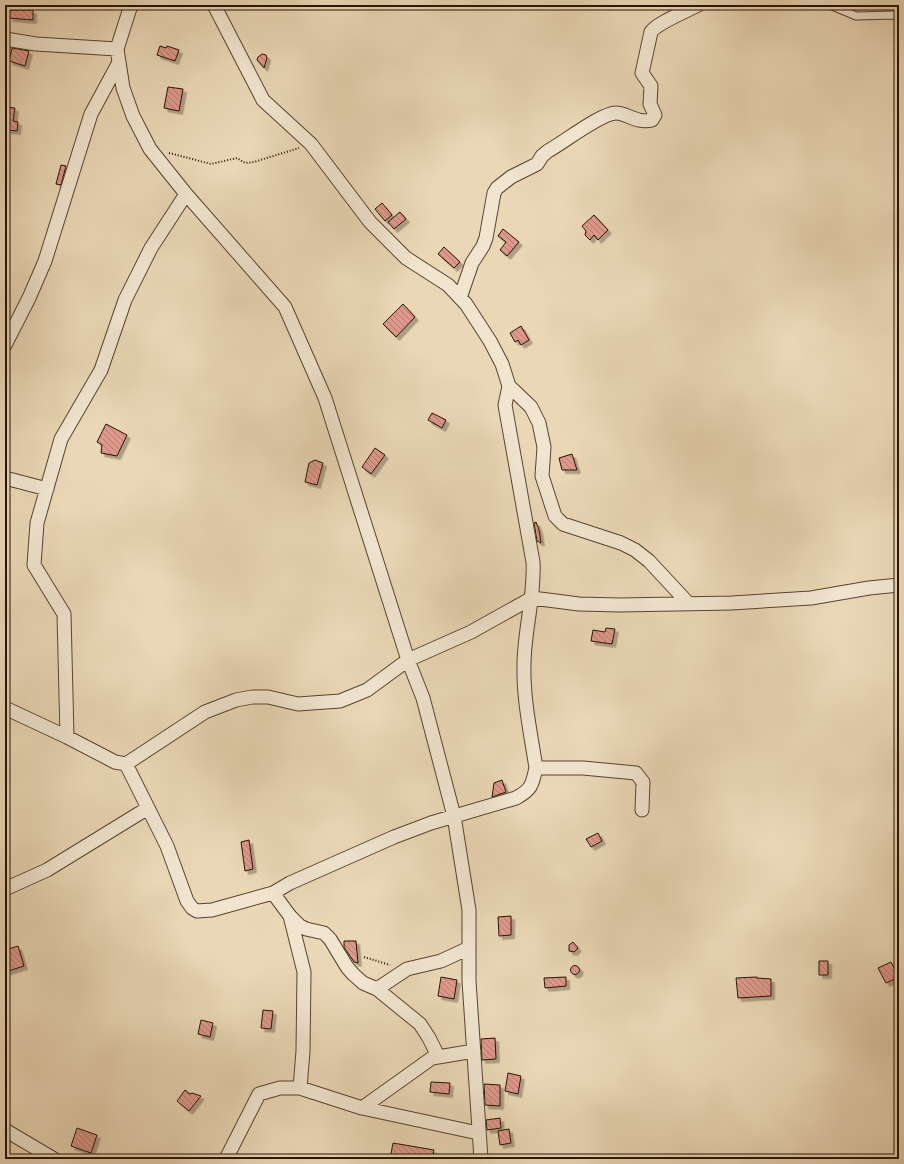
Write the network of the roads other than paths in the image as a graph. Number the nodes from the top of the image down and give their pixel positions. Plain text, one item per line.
1 (131, 5) edge
2 (214, 5) edge
3 (698, 5) edge
4 (830, 5) edge
5 (899, 17) edge
6 (5, 39) edge
7 (117, 49) junction
8 (118, 64) junction
9 (186, 194) junction
10 (460, 298) junction
11 (5, 345) edge
12 (509, 386) junction
13 (5, 478) edge
14 (47, 489) junction
15 (899, 585) edge
16 (532, 598) junction
17 (689, 604) junction
18 (408, 660) junction
19 (5, 708) edge
20 (67, 737) junction
21 (126, 764) junction
22 (536, 768) junction
23 (148, 808) junction
24 (642, 810) dead end
25 (454, 816) junction
26 (5, 889) edge
27 (273, 893) junction
28 (290, 916) junction
29 (469, 948) junction
30 (377, 989) junction
31 (474, 1051) junction
32 (438, 1056) junction
33 (300, 1088) junction
34 (362, 1108) junction
35 (5, 1130) edge
36 (478, 1133) junction
37 (54, 1159) edge
38 (226, 1159) edge
39 (481, 1159) edge

1 - 7 street
2 - 10 street
3 - 10 street
4 - 5 lane
6 - 7 street
7 - 8 street
8 - 9 street
8 - 11 street
9 - 14 street
9 - 18 street
10 - 12 street
12 - 16 street
12 - 17 street
13 - 14 street
14 - 20 street
15 - 17 street
16 - 17 street
16 - 18 street
16 - 22 street
18 - 21 street
18 - 25 street
19 - 20 street
20 - 21 street
21 - 23 street
22 - 24 street
22 - 25 street
23 - 26 street
23 - 27 street
25 - 27 street
25 - 29 street
27 - 28 street
28 - 30 street
28 - 33 street
29 - 30 street
29 - 31 street
30 - 32 street
31 - 32 street
31 - 36 street
32 - 34 street
33 - 34 street
33 - 38 street
34 - 36 street
35 - 37 street
36 - 39 street

